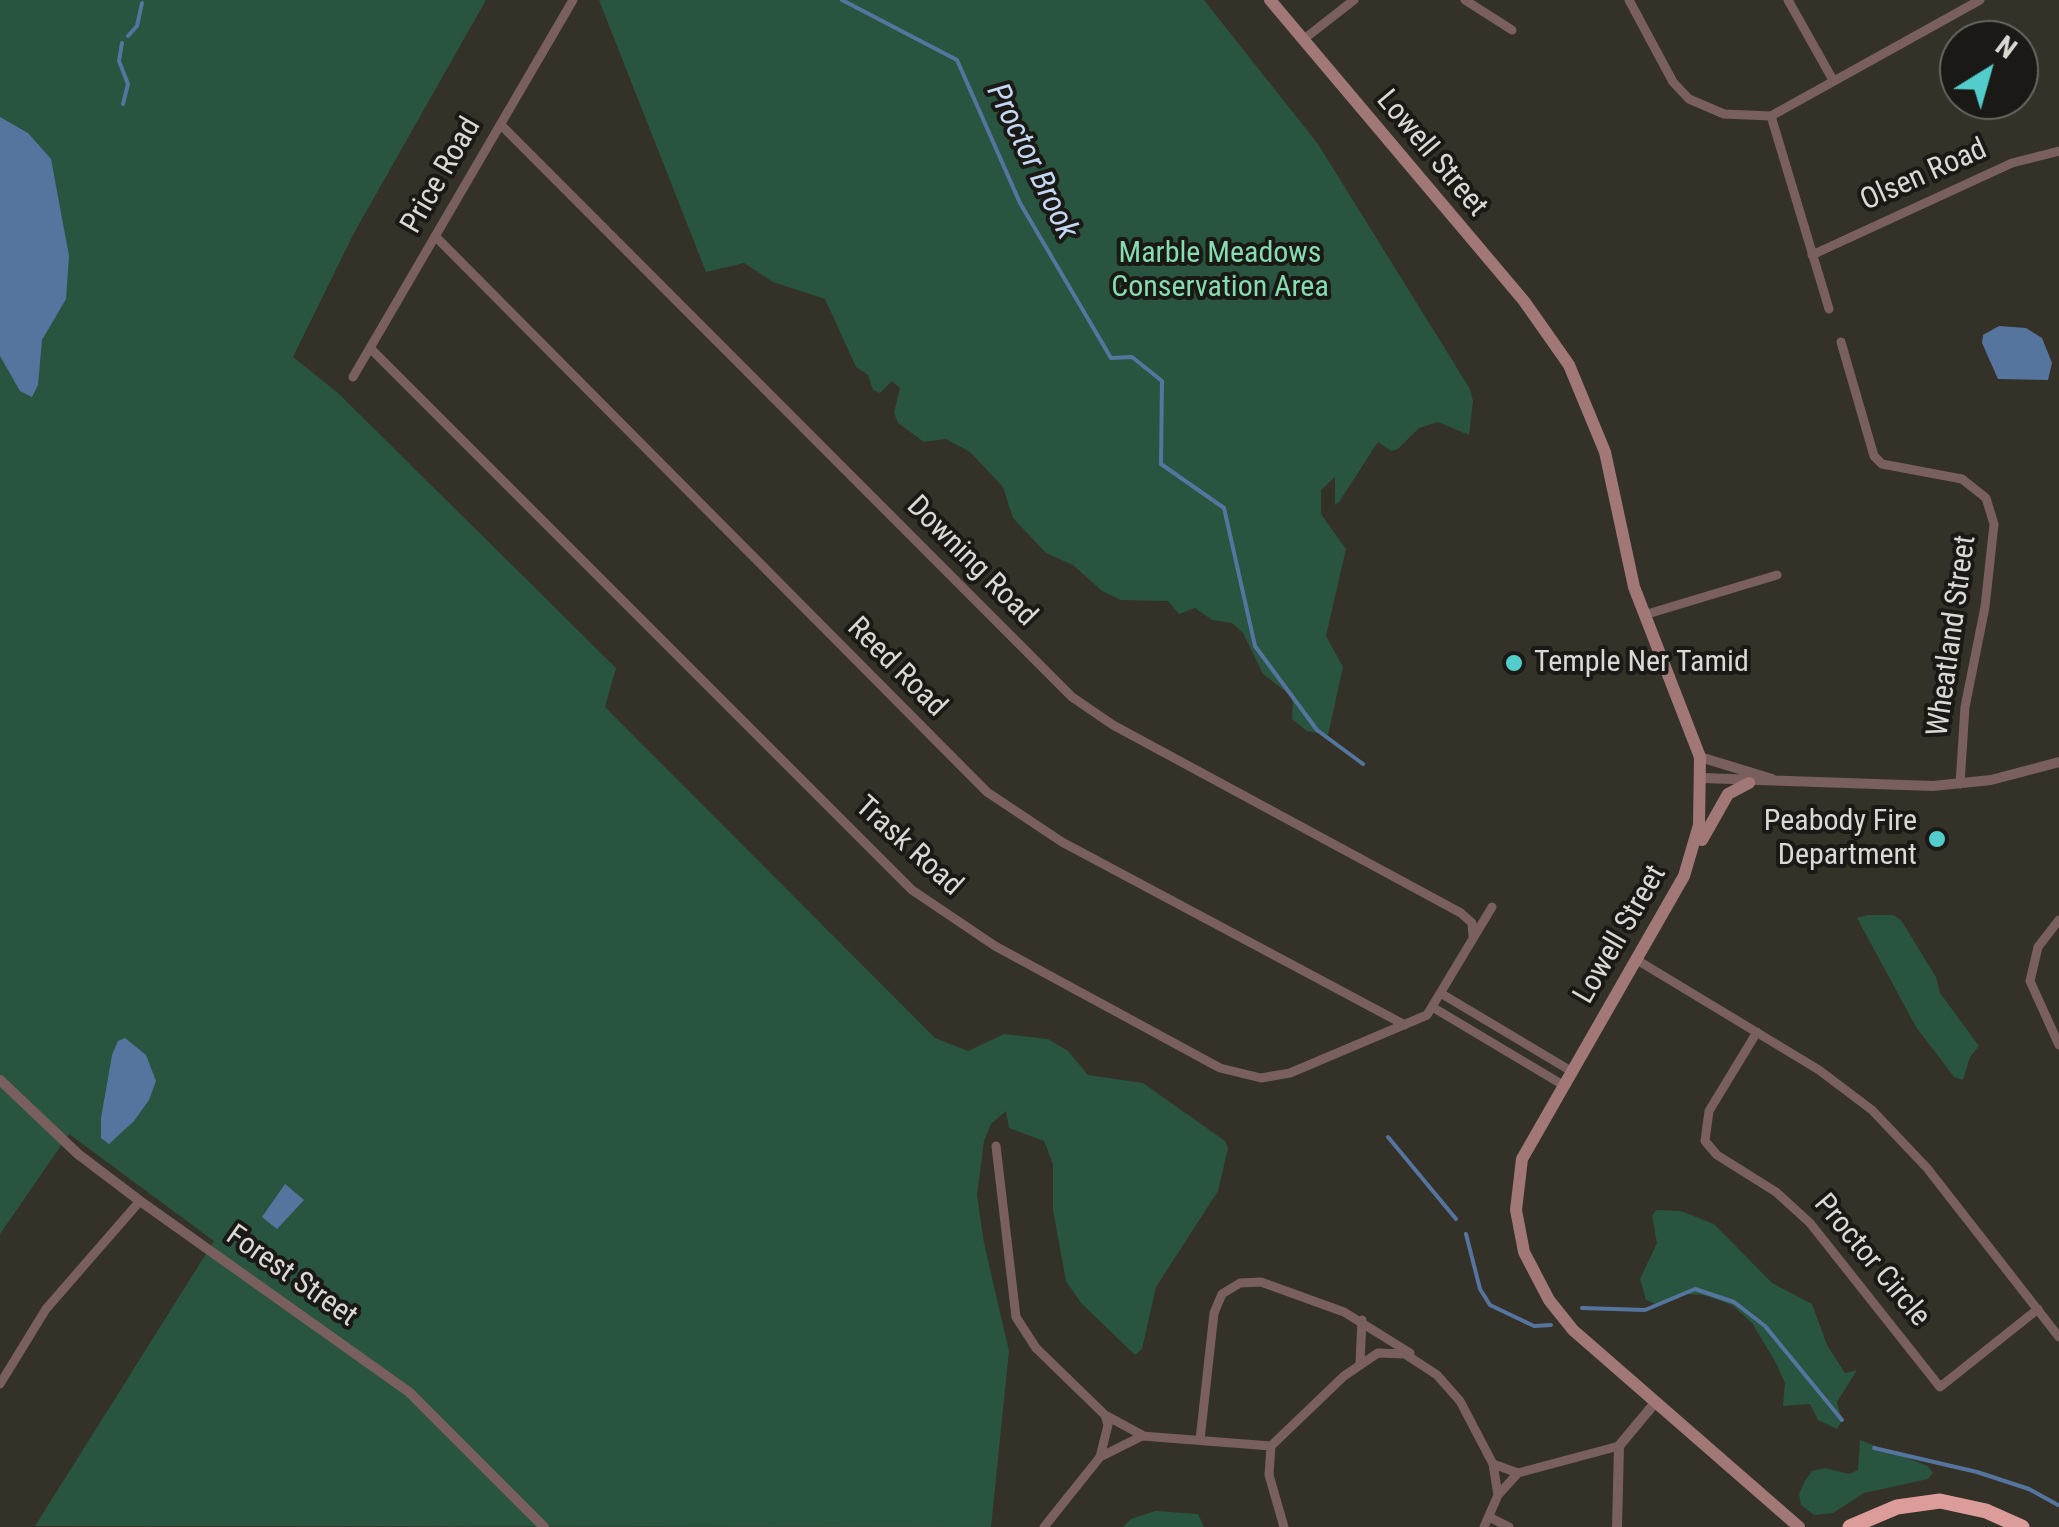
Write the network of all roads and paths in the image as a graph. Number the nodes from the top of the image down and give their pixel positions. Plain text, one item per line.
1 (574, 0) edge
2 (1270, 0) edge
3 (1354, 0) edge
4 (1465, 0) edge
5 (1629, 0) edge
6 (1788, 0) edge
7 (1980, 0) edge
8 (1512, 30) dead end
9 (1304, 39) junction
10 (1833, 80) junction
11 (1771, 116) junction
12 (500, 124) junction
13 (2059, 151) edge
14 (436, 236) junction
15 (1812, 255) junction
16 (1830, 309) dead end
17 (1841, 342) dead end
18 (370, 348) junction
19 (353, 376) dead end
20 (1777, 575) dead end
21 (1644, 615) junction
22 (1700, 758) junction
23 (2059, 762) edge
24 (1702, 778) junction
25 (1773, 779) junction
26 (1750, 783) junction
27 (1960, 784) junction
28 (1692, 855) junction
29 (1492, 907) dead end
30 (2059, 920) edge
31 (1473, 938) junction
32 (1637, 960) junction
33 (1442, 994) junction
34 (1434, 1008) junction
35 (1405, 1026) junction
36 (1757, 1032) junction
37 (2059, 1045) edge
38 (1571, 1071) junction
39 (0, 1080) edge
40 (1563, 1084) junction
41 (996, 1146) dead end
42 (140, 1201) junction
43 (2038, 1310) junction
44 (1362, 1320) junction
45 (2059, 1337) edge
46 (1420, 1361) junction
47 (1360, 1362) junction
48 (0, 1384) edge
49 (1654, 1404) junction
50 (1105, 1415) junction
51 (1142, 1436) junction
52 (1200, 1440) junction
53 (1270, 1446) junction
54 (1620, 1446) junction
55 (1100, 1457) junction
56 (1493, 1464) junction
57 (1518, 1473) junction
58 (1498, 1495) junction
59 (1976, 1508) junction
60 (1873, 1521) edge
61 (1486, 1522) edge
62 (544, 1527) edge
63 (1044, 1527) edge
64 (1284, 1527) edge
65 (1509, 1527) edge
66 (1616, 1527) edge
67 (1799, 1527) edge
68 (1850, 1527) edge
69 (1994, 1527) edge
70 (2022, 1527) edge

1 - 12 street, Price Road
2 - 9 main road, Lowell Street
3 - 9 street
4 - 8 street
5 - 11 street
6 - 10 street
7 - 10 street
9 - 21 main road, Lowell Street
10 - 11 street
11 - 15 street
12 - 14 street, Price Road
12 - 31 street, Downing Road
13 - 15 street, Olsen Road
14 - 18 street, Price Road
14 - 35 street, Reed Road
15 - 16 street
17 - 27 street, Wheatland Street
18 - 19 street, Price Road
18 - 35 street, Trask Road
20 - 21 street
21 - 22 main road, Lowell Street
22 - 24 main road, Lowell Street
22 - 25 street
23 - 27 street
24 - 26 street
24 - 28 main road, Lowell Street
25 - 26 street
25 - 27 street
26 - 28 main road
28 - 32 main road, Lowell Street
29 - 31 street, Trask Road
30 - 37 street
31 - 33 street, Trask Road
32 - 36 street
32 - 38 main road, Lowell Street
33 - 34 street, Trask Road
33 - 38 street
34 - 35 street, Trask Road
34 - 40 street
36 - 43 street
36 - 43 street, Proctor Circle
38 - 40 main road, Lowell Street
39 - 42 street, Forest Street
40 - 49 main road, Lowell Street
41 - 50 street
42 - 48 street
42 - 62 street, Forest Street
43 - 45 street
44 - 46 street
44 - 47 street
44 - 52 street
46 - 47 street
46 - 56 street
47 - 53 street
49 - 54 street
49 - 67 main road, Lowell Street
50 - 51 street
50 - 55 street
51 - 52 street
51 - 55 street
52 - 53 street
53 - 64 street
54 - 57 street
54 - 66 street
55 - 63 street
56 - 57 street
56 - 58 street
57 - 58 street
58 - 61 street
59 - 60 highway
59 - 69 highway
59 - 70 highway
60 - 68 highway
61 - 65 street

